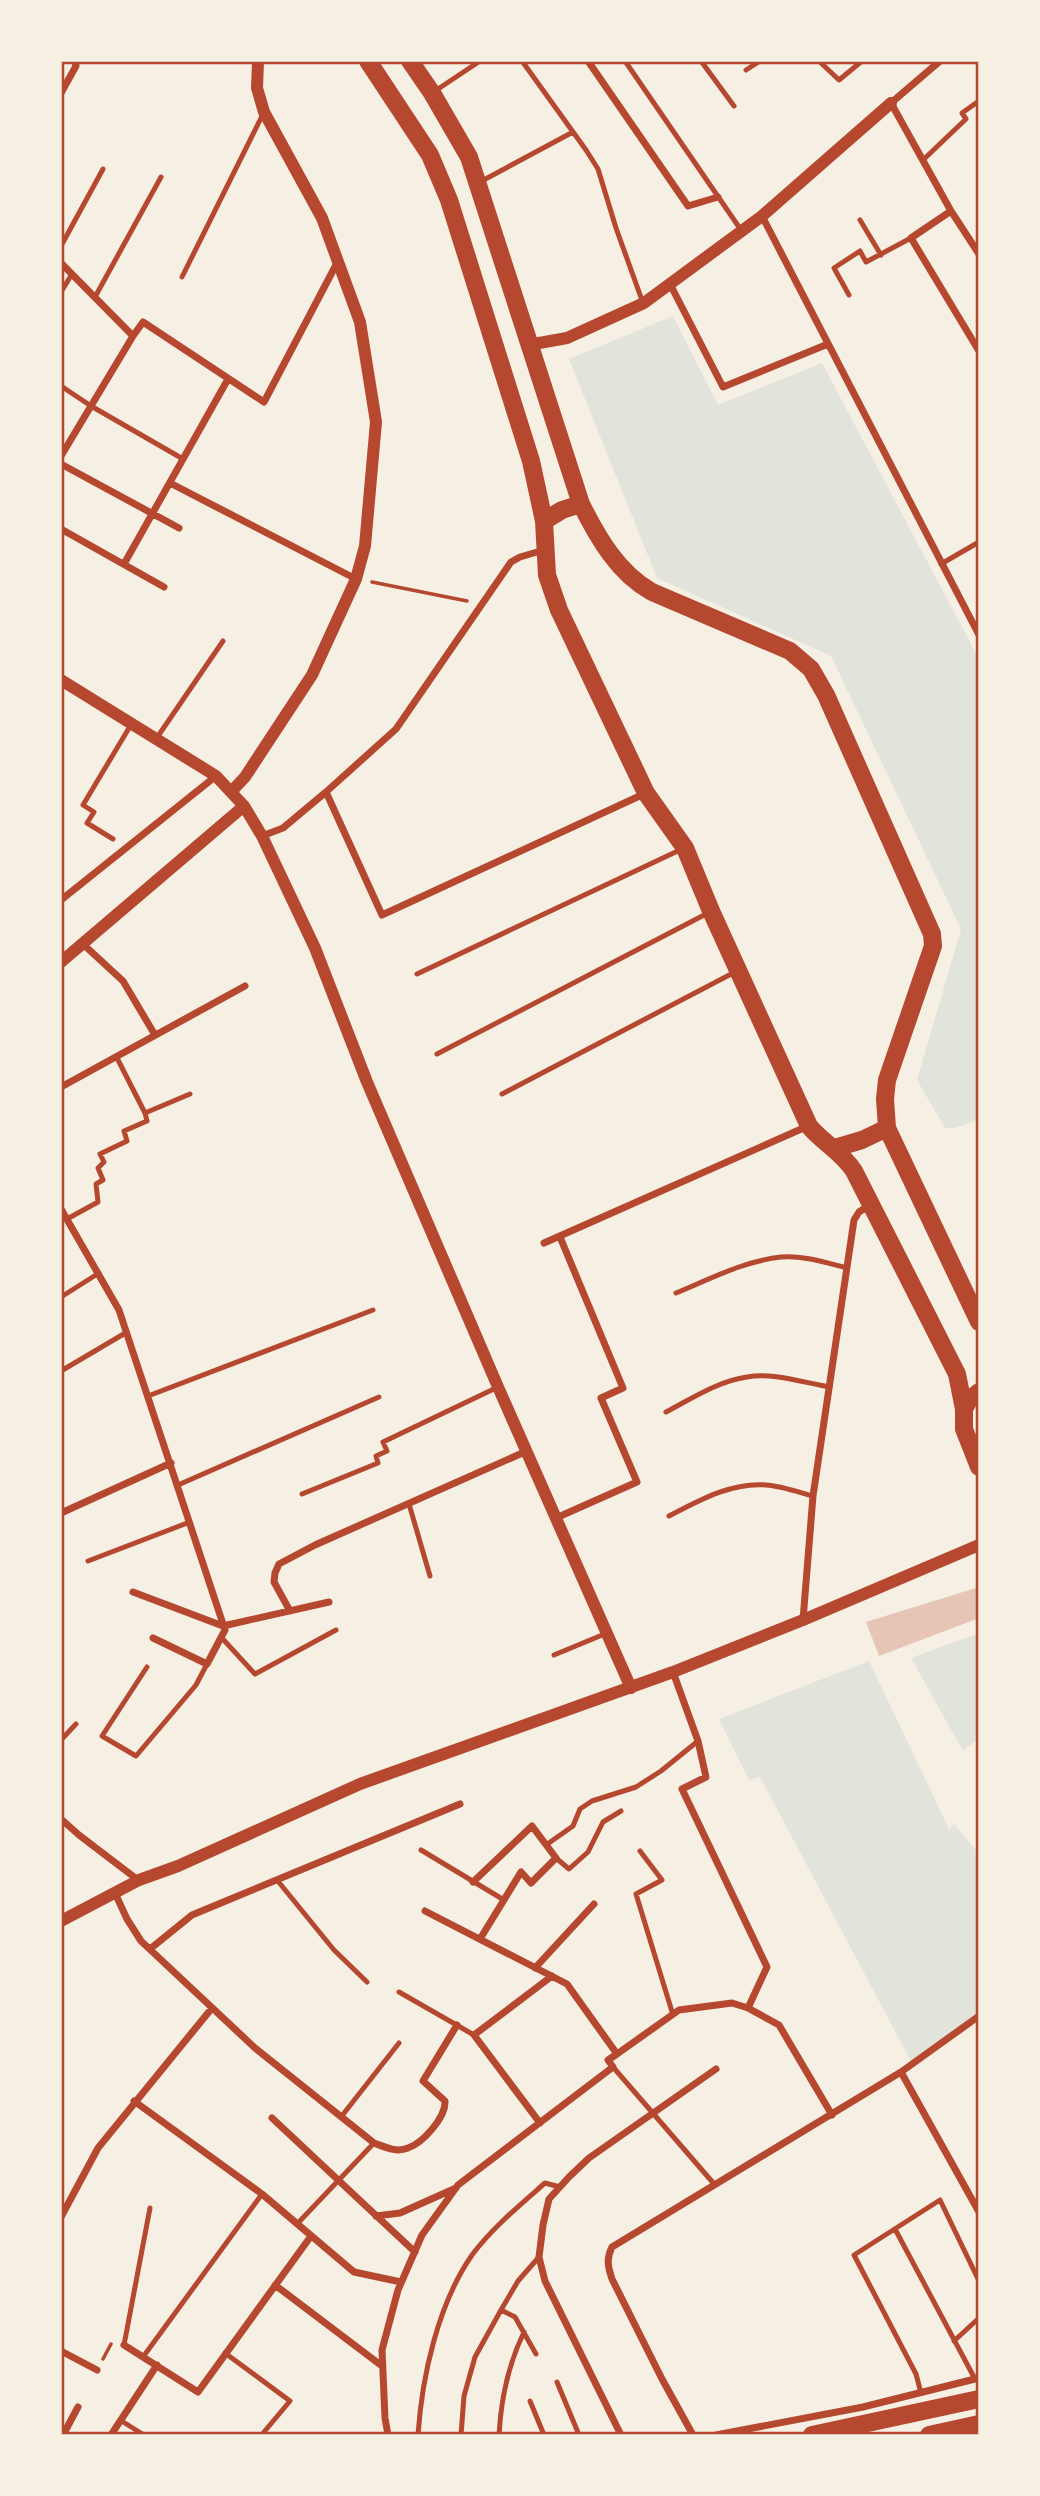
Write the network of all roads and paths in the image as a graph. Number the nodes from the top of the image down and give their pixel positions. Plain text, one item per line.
1 (75, 61) edge
2 (258, 61) edge
3 (368, 61) edge
4 (410, 61) edge
5 (480, 61) edge
6 (522, 61) edge
7 (588, 61) edge
8 (625, 61) edge
9 (701, 61) edge
10 (760, 61) edge
11 (819, 61) edge
12 (862, 61) edge
13 (935, 63) edge
14 (746, 70) dead end
15 (61, 74) edge
16 (69, 79) junction
17 (61, 93) edge
18 (432, 93) junction
19 (891, 103) junction
20 (976, 103) dead end
21 (734, 106) dead end
22 (264, 112) junction
23 (573, 132) junction
24 (923, 160) junction
25 (103, 169) dead end
26 (161, 177) dead end
27 (478, 183) junction
28 (718, 197) junction
29 (951, 211) junction
30 (762, 216) junction
31 (860, 220) dead end
32 (741, 230) junction
33 (911, 238) junction
34 (61, 246) edge
35 (979, 254) edge
36 (881, 255) junction
37 (339, 260) junction
38 (61, 263) edge
39 (72, 274) junction
40 (183, 276) dead end
41 (670, 284) junction
42 (61, 292) edge
43 (849, 295) dead end
44 (95, 297) junction
45 (644, 303) junction
46 (134, 336) junction
47 (828, 344) junction
48 (528, 345) junction
49 (979, 351) edge
50 (229, 379) junction
51 (61, 386) edge
52 (91, 406) junction
53 (61, 456) edge
54 (183, 459) junction
55 (61, 464) edge
56 (170, 483) junction
57 (580, 504) junction
58 (152, 515) junction
59 (544, 521) junction
60 (178, 528) dead end
61 (61, 529) edge
62 (979, 542) edge
63 (545, 550) junction
64 (124, 564) junction
65 (941, 564) junction
66 (356, 579) junction
67 (164, 587) dead end
68 (483, 604) junction
69 (979, 635) edge
70 (223, 641) dead end
71 (61, 680) edge
72 (132, 723) junction
73 (156, 739) junction
74 (216, 776) junction
75 (231, 792) junction
76 (326, 792) junction
77 (646, 793) junction
78 (244, 806) junction
79 (262, 836) junction
80 (113, 839) dead end
81 (685, 848) junction
82 (61, 900) edge
83 (711, 911) junction
84 (84, 945) junction
85 (61, 962) edge
86 (738, 971) junction
87 (417, 974) dead end
88 (245, 986) dead end
89 (155, 1035) junction
90 (437, 1054) dead end
91 (116, 1056) junction
92 (61, 1087) edge
93 (190, 1094) dead end
94 (502, 1094) dead end
95 (145, 1113) junction
96 (809, 1126) junction
97 (887, 1128) junction
98 (835, 1148) junction
99 (872, 1203) junction
100 (61, 1209) edge
101 (64, 1221) edge
102 (560, 1237) junction
103 (544, 1243) dead end
104 (847, 1268) junction
105 (99, 1273) junction
106 (676, 1293) dead end
107 (61, 1297) edge
108 (373, 1310) dead end
109 (979, 1322) edge
110 (127, 1332) junction
111 (61, 1371) edge
112 (498, 1387) junction
113 (830, 1387) junction
114 (979, 1392) edge
115 (148, 1396) junction
116 (379, 1397) dead end
117 (964, 1409) junction
118 (666, 1412) dead end
119 (527, 1451) junction
120 (171, 1463) junction
121 (979, 1467) edge
122 (178, 1485) junction
123 (302, 1494) dead end
124 (813, 1496) junction
125 (409, 1504) junction
126 (61, 1513) edge
127 (669, 1516) dead end
128 (556, 1518) junction
129 (190, 1522) junction
130 (979, 1545) edge
131 (88, 1561) dead end
132 (430, 1576) dead end
133 (133, 1592) dead end
134 (329, 1602) dead end
135 (290, 1611) junction
136 (803, 1620) junction
137 (223, 1626) junction
138 (336, 1630) dead end
139 (607, 1633) junction
140 (221, 1637) junction
141 (153, 1638) dead end
142 (554, 1655) dead end
143 (207, 1664) junction
144 (147, 1667) dead end
145 (673, 1672) junction
146 (631, 1688) junction
147 (76, 1724) dead end
148 (61, 1740) edge
149 (698, 1741) junction
150 (460, 1804) dead end
151 (621, 1811) dead end
152 (61, 1819) edge
153 (546, 1845) junction
154 (421, 1850) dead end
155 (640, 1851) dead end
156 (556, 1858) junction
157 (139, 1880) junction
158 (277, 1880) junction
159 (473, 1881) junction
160 (115, 1893) junction
161 (504, 1900) junction
162 (594, 1904) dead end
163 (425, 1911) dead end
164 (61, 1922) edge
165 (480, 1939) junction
166 (150, 1949) junction
167 (535, 1968) junction
168 (552, 1976) junction
169 (367, 1982) dead end
170 (399, 1992) dead end
171 (212, 2008) junction
172 (748, 2008) junction
173 (673, 2015) junction
174 (979, 2016) edge
175 (457, 2025) junction
176 (474, 2035) junction
177 (399, 2043) dead end
178 (617, 2054) junction
179 (613, 2067) junction
180 (716, 2069) dead end
181 (901, 2072) junction
182 (134, 2101) junction
183 (653, 2113) junction
184 (832, 2115) junction
185 (341, 2117) junction
186 (272, 2118) dead end
187 (540, 2123) junction
188 (374, 2143) junction
189 (338, 2180) junction
190 (715, 2185) junction
191 (561, 2187) junction
192 (456, 2188) junction
193 (262, 2194) junction
194 (150, 2208) dead end
195 (979, 2212) edge
196 (376, 2216) junction
197 (61, 2217) edge
198 (297, 2224) junction
199 (895, 2229) junction
200 (311, 2236) junction
201 (415, 2252) junction
202 (539, 2257) junction
203 (979, 2281) edge
204 (401, 2282) junction
205 (275, 2285) junction
206 (501, 2310) junction
207 (979, 2318) edge
208 (524, 2332) junction
209 (954, 2341) junction
210 (124, 2345) junction
211 (61, 2351) edge
212 (225, 2353) junction
213 (536, 2354) dead end
214 (143, 2357) junction
215 (156, 2365) junction
216 (382, 2367) junction
217 (97, 2370) joint
218 (977, 2379) edge
219 (557, 2382) dead end
220 (921, 2393) junction
221 (979, 2399) edge
222 (530, 2401) dead end
223 (78, 2407) dead end
224 (119, 2420) junction
225 (979, 2424) edge
226 (264, 2432) dead end
227 (979, 2433) edge
228 (63, 2435) edge
229 (111, 2435) edge
230 (144, 2435) edge
231 (388, 2435) edge
232 (418, 2435) edge
233 (461, 2435) edge
234 (499, 2435) edge
235 (544, 2435) edge
236 (579, 2435) edge
237 (621, 2435) edge
238 (693, 2435) edge
239 (716, 2435) edge
240 (812, 2435) edge
241 (929, 2435) edge
242 (970, 2435) edge

1 - 16 street
2 - 22 street
3 - 59 main road
4 - 18 main road
5 - 18 lane
6 - 23 lane
7 - 28 street
8 - 28 lane
9 - 21 lane
10 - 14 lane
11 - 12 lane
13 - 19 street
15 - 16 lane
16 - 17 street
18 - 27 main road
19 - 24 street
19 - 30 street
20 - 24 lane
22 - 37 street
22 - 40 lane
23 - 27 lane
23 - 45 lane
24 - 29 street
25 - 34 lane
26 - 44 lane
27 - 48 main road
28 - 32 lane
29 - 33 street
29 - 35 street
30 - 32 street
30 - 47 street
31 - 36 lane
32 - 41 street
33 - 36 lane
33 - 49 street
36 - 43 lane
37 - 50 street
37 - 66 street
38 - 39 street
39 - 42 lane
39 - 44 street
41 - 45 street
41 - 47 street
44 - 46 street
45 - 48 street
46 - 50 street
46 - 52 street
47 - 65 street
48 - 57 main road
50 - 54 street
51 - 52 lane
52 - 53 street
52 - 54 lane
54 - 56 street
55 - 58 street
56 - 58 street
56 - 66 street
57 - 59 main road
57 - 97 main road
58 - 60 street
58 - 64 street
59 - 63 main road
61 - 64 street
62 - 65 lane
63 - 68 street
63 - 77 main road
64 - 67 street
65 - 69 street
66 - 68 path
66 - 75 street
68 - 76 street
70 - 73 lane
71 - 72 street
72 - 73 street
72 - 80 lane
73 - 74 street
74 - 75 street
74 - 82 street
75 - 78 street
76 - 77 street
76 - 79 street
77 - 81 main road
78 - 79 street
78 - 84 street
79 - 112 street
81 - 83 main road
81 - 87 lane
83 - 86 main road
83 - 90 lane
84 - 85 street
84 - 89 street
86 - 94 lane
86 - 96 main road
88 - 89 street
89 - 91 street
91 - 92 street
91 - 95 lane
93 - 95 lane
95 - 101 lane
96 - 98 main road
96 - 102 street
97 - 98 main road
97 - 109 main road
98 - 99 main road
99 - 104 street
99 - 117 main road
100 - 101 street
101 - 105 street
102 - 103 street
102 - 128 street
104 - 106 lane
104 - 113 street
105 - 107 lane
105 - 110 street
108 - 115 lane
110 - 111 lane
110 - 115 street
112 - 119 street
112 - 123 lane
113 - 118 lane
113 - 124 street
114 - 117 main road
115 - 120 street
116 - 122 lane
117 - 121 main road
119 - 125 street
119 - 128 street
120 - 122 street
120 - 126 street
122 - 129 street
124 - 127 lane
124 - 136 street
125 - 132 lane
125 - 135 street
128 - 139 street
129 - 131 lane
129 - 137 street
130 - 136 street
133 - 137 street
134 - 135 street
135 - 137 street
136 - 145 street
137 - 140 street
138 - 140 lane
139 - 142 lane
139 - 146 street
140 - 143 street
141 - 143 street
143 - 144 lane
145 - 146 street
145 - 149 street
146 - 157 street
147 - 148 lane
149 - 153 lane
149 - 172 street
150 - 158 street
151 - 156 lane
152 - 157 street
153 - 156 street
153 - 159 street
154 - 159 lane
155 - 173 lane
156 - 161 street
157 - 160 street
158 - 166 street
158 - 169 lane
159 - 161 lane
160 - 164 street
160 - 166 street
161 - 165 street
162 - 167 street
163 - 165 street
165 - 167 street
166 - 171 street
167 - 168 street
168 - 176 street
168 - 178 street
170 - 175 lane
171 - 182 street
171 - 185 street
172 - 173 street
172 - 184 street
173 - 178 street
174 - 181 street
175 - 176 lane
175 - 188 street
176 - 187 street
177 - 185 lane
178 - 179 street
179 - 183 lane
179 - 187 street
180 - 183 street
181 - 184 street
181 - 195 street
182 - 193 street
182 - 197 street
183 - 190 lane
183 - 191 street
184 - 190 street
185 - 188 street
186 - 189 street
187 - 192 street
188 - 189 lane
189 - 196 street
189 - 198 lane
190 - 238 street
191 - 202 street
191 - 232 lane
192 - 196 street
192 - 201 street
193 - 198 street
193 - 214 lane
194 - 210 lane
196 - 201 street
198 - 200 street
199 - 203 lane
199 - 209 lane
199 - 220 lane
200 - 204 street
200 - 205 street
201 - 204 street
202 - 206 lane
202 - 237 street
204 - 216 street
205 - 212 street
205 - 216 street
206 - 208 lane
206 - 233 lane
207 - 209 lane
208 - 213 lane
208 - 234 lane
209 - 218 lane
210 - 214 street
210 - 217 path
211 - 217 street
212 - 215 street
212 - 226 lane
214 - 215 street
215 - 224 street
216 - 231 street
218 - 220 street
219 - 236 lane
220 - 239 street
221 - 240 main road
222 - 235 lane
223 - 228 street
224 - 229 street
224 - 230 lane
225 - 241 main road
227 - 242 street

